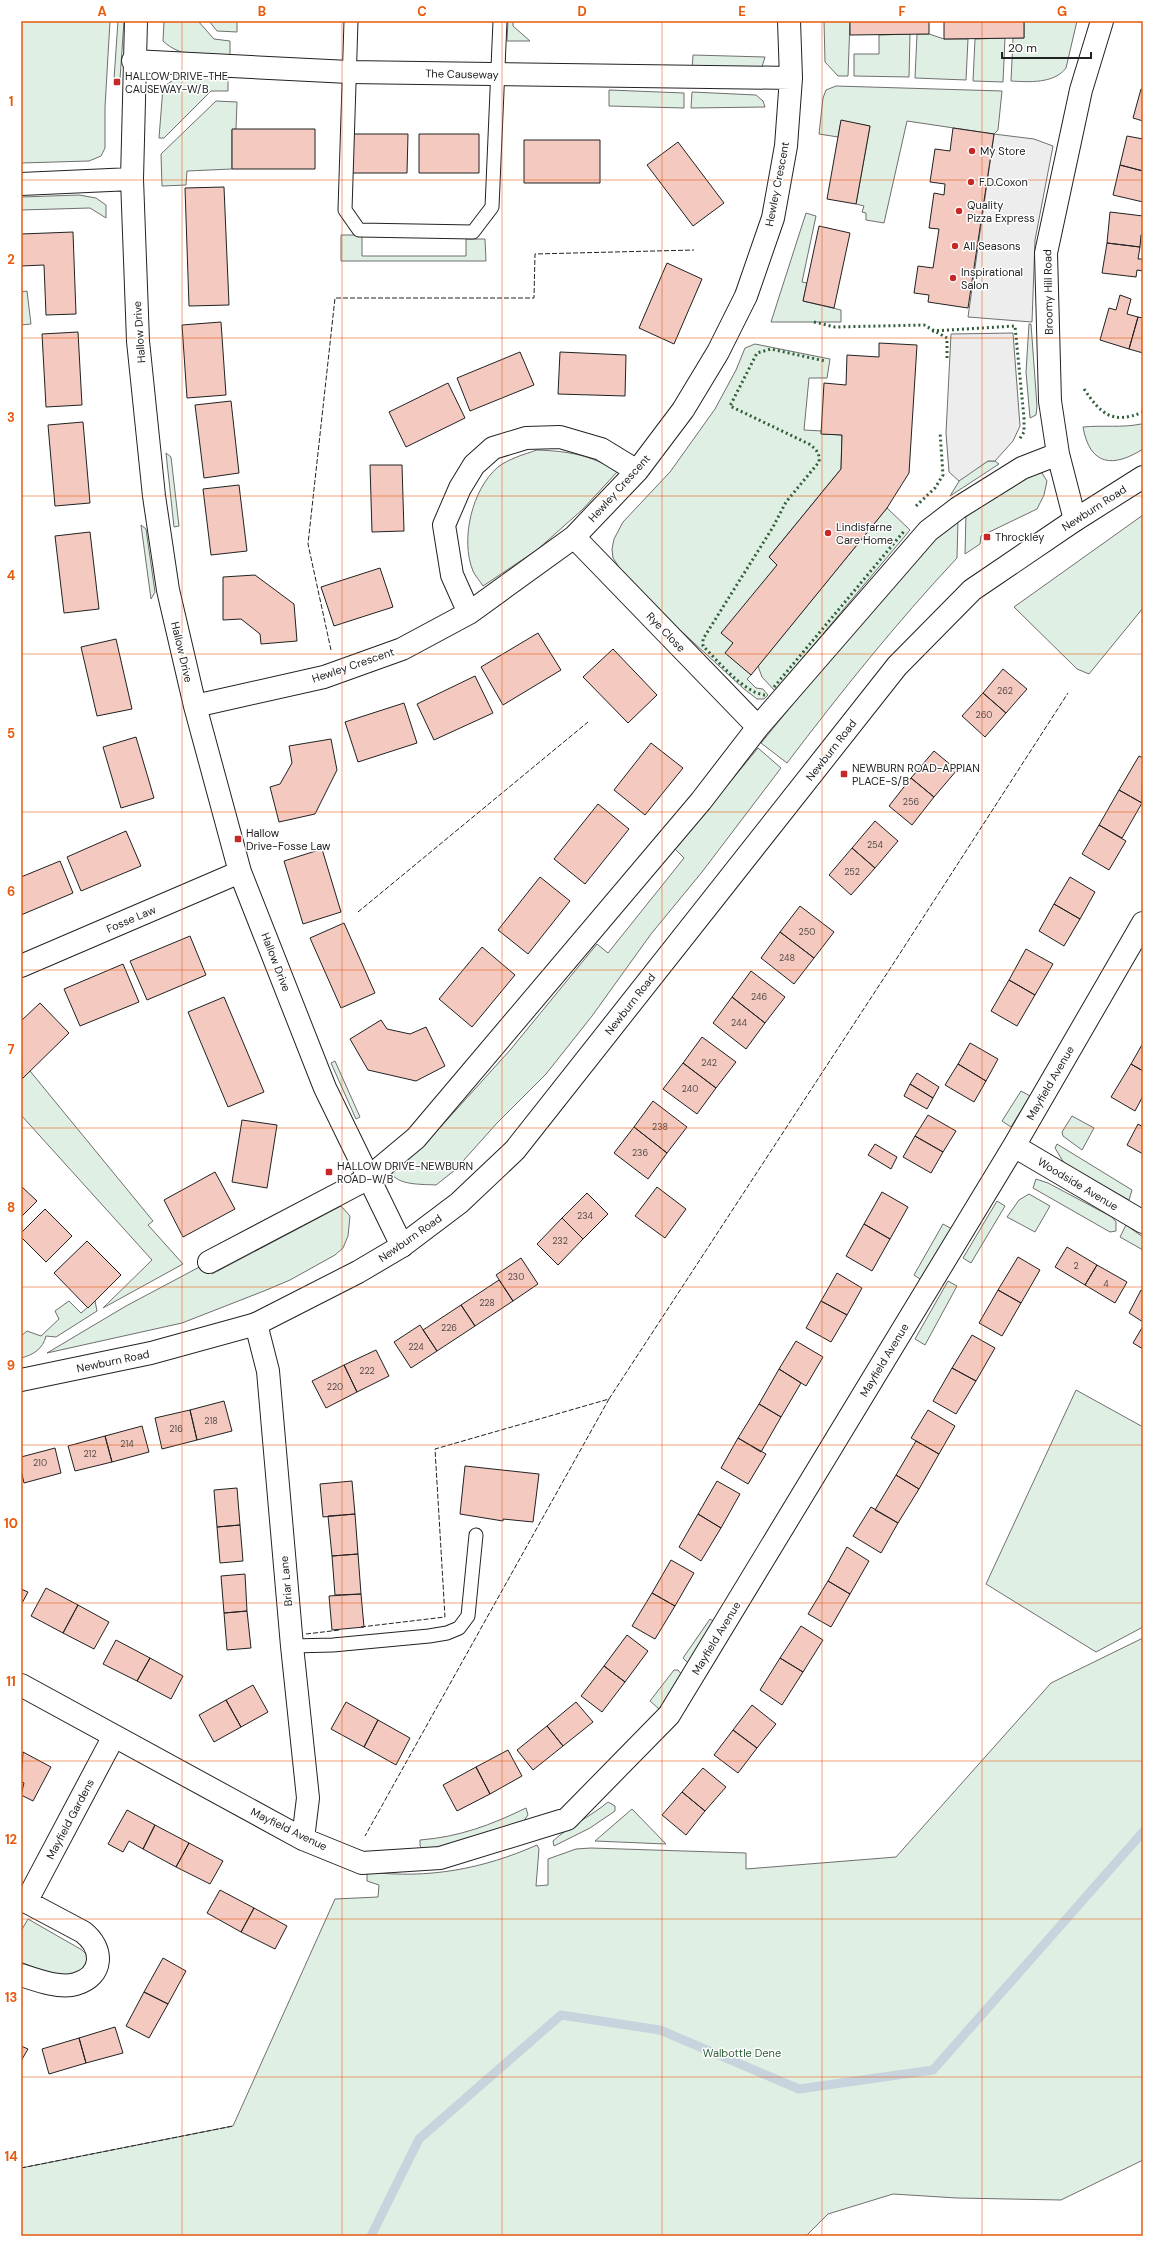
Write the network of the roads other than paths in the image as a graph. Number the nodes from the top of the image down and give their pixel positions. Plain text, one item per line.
1 (136, 21) edge
2 (351, 21) edge
3 (500, 21) edge
4 (789, 21) edge
5 (1102, 21) edge
6 (133, 61) junction
7 (349, 72) junction
8 (498, 74) junction
9 (791, 78) junction
10 (132, 179) junction
11 (21, 184) edge
12 (1058, 454) junction
13 (637, 471) junction
14 (1143, 477) edge
15 (1075, 520) junction
16 (574, 537) junction
17 (469, 612) junction
18 (195, 706) junction
19 (758, 727) junction
20 (240, 872) junction
21 (1143, 923) edge
22 (21, 966) edge
23 (1014, 1146) junction
24 (367, 1178) junction
25 (1143, 1222) edge
26 (402, 1246) junction
27 (209, 1262) dead end
28 (256, 1324) junction
29 (21, 1380) edge
30 (476, 1535) dead end
31 (292, 1646) junction
32 (21, 1685) edge
33 (114, 1736) junction
34 (303, 1839) junction
35 (23, 1901) edge
36 (21, 1975) edge

1 - 6 street, Hallow Drive
2 - 7 lane
3 - 8 lane
4 - 9 street, Hewley Crescent
5 - 12 street, Broomy Hill Road
6 - 7 street, The Causeway
6 - 10 street, Hallow Drive
7 - 8 street, The Causeway
7 - 8 lane
8 - 9 street, The Causeway
9 - 13 street, Hewley Crescent
10 - 11 street
10 - 18 street, Hallow Drive
12 - 15 street, Broomy Hill Road
12 - 19 street
13 - 16 street, Hewley Crescent
13 - 17 street
14 - 15 street, Newburn Road
15 - 26 street, Newburn Road
16 - 17 street, Hewley Crescent
16 - 19 street, Rye Close
17 - 18 street, Hewley Crescent
18 - 20 street, Hallow Drive
19 - 24 street
20 - 22 street, Fosse Law
20 - 24 street, Hallow Drive
21 - 23 street, Mayfield Avenue
23 - 25 street, Woodside Avenue
23 - 34 street, Mayfield Avenue
24 - 26 street, Hallow Drive
24 - 27 street
26 - 28 street, Newburn Road
28 - 29 street, Newburn Road
28 - 31 street, Briar Lane
30 - 31 lane
31 - 34 street, Briar Lane
32 - 33 street, Mayfield Avenue
33 - 34 street, Mayfield Avenue
33 - 35 street, Mayfield Gardens
35 - 36 street, Mayfield Gardens

